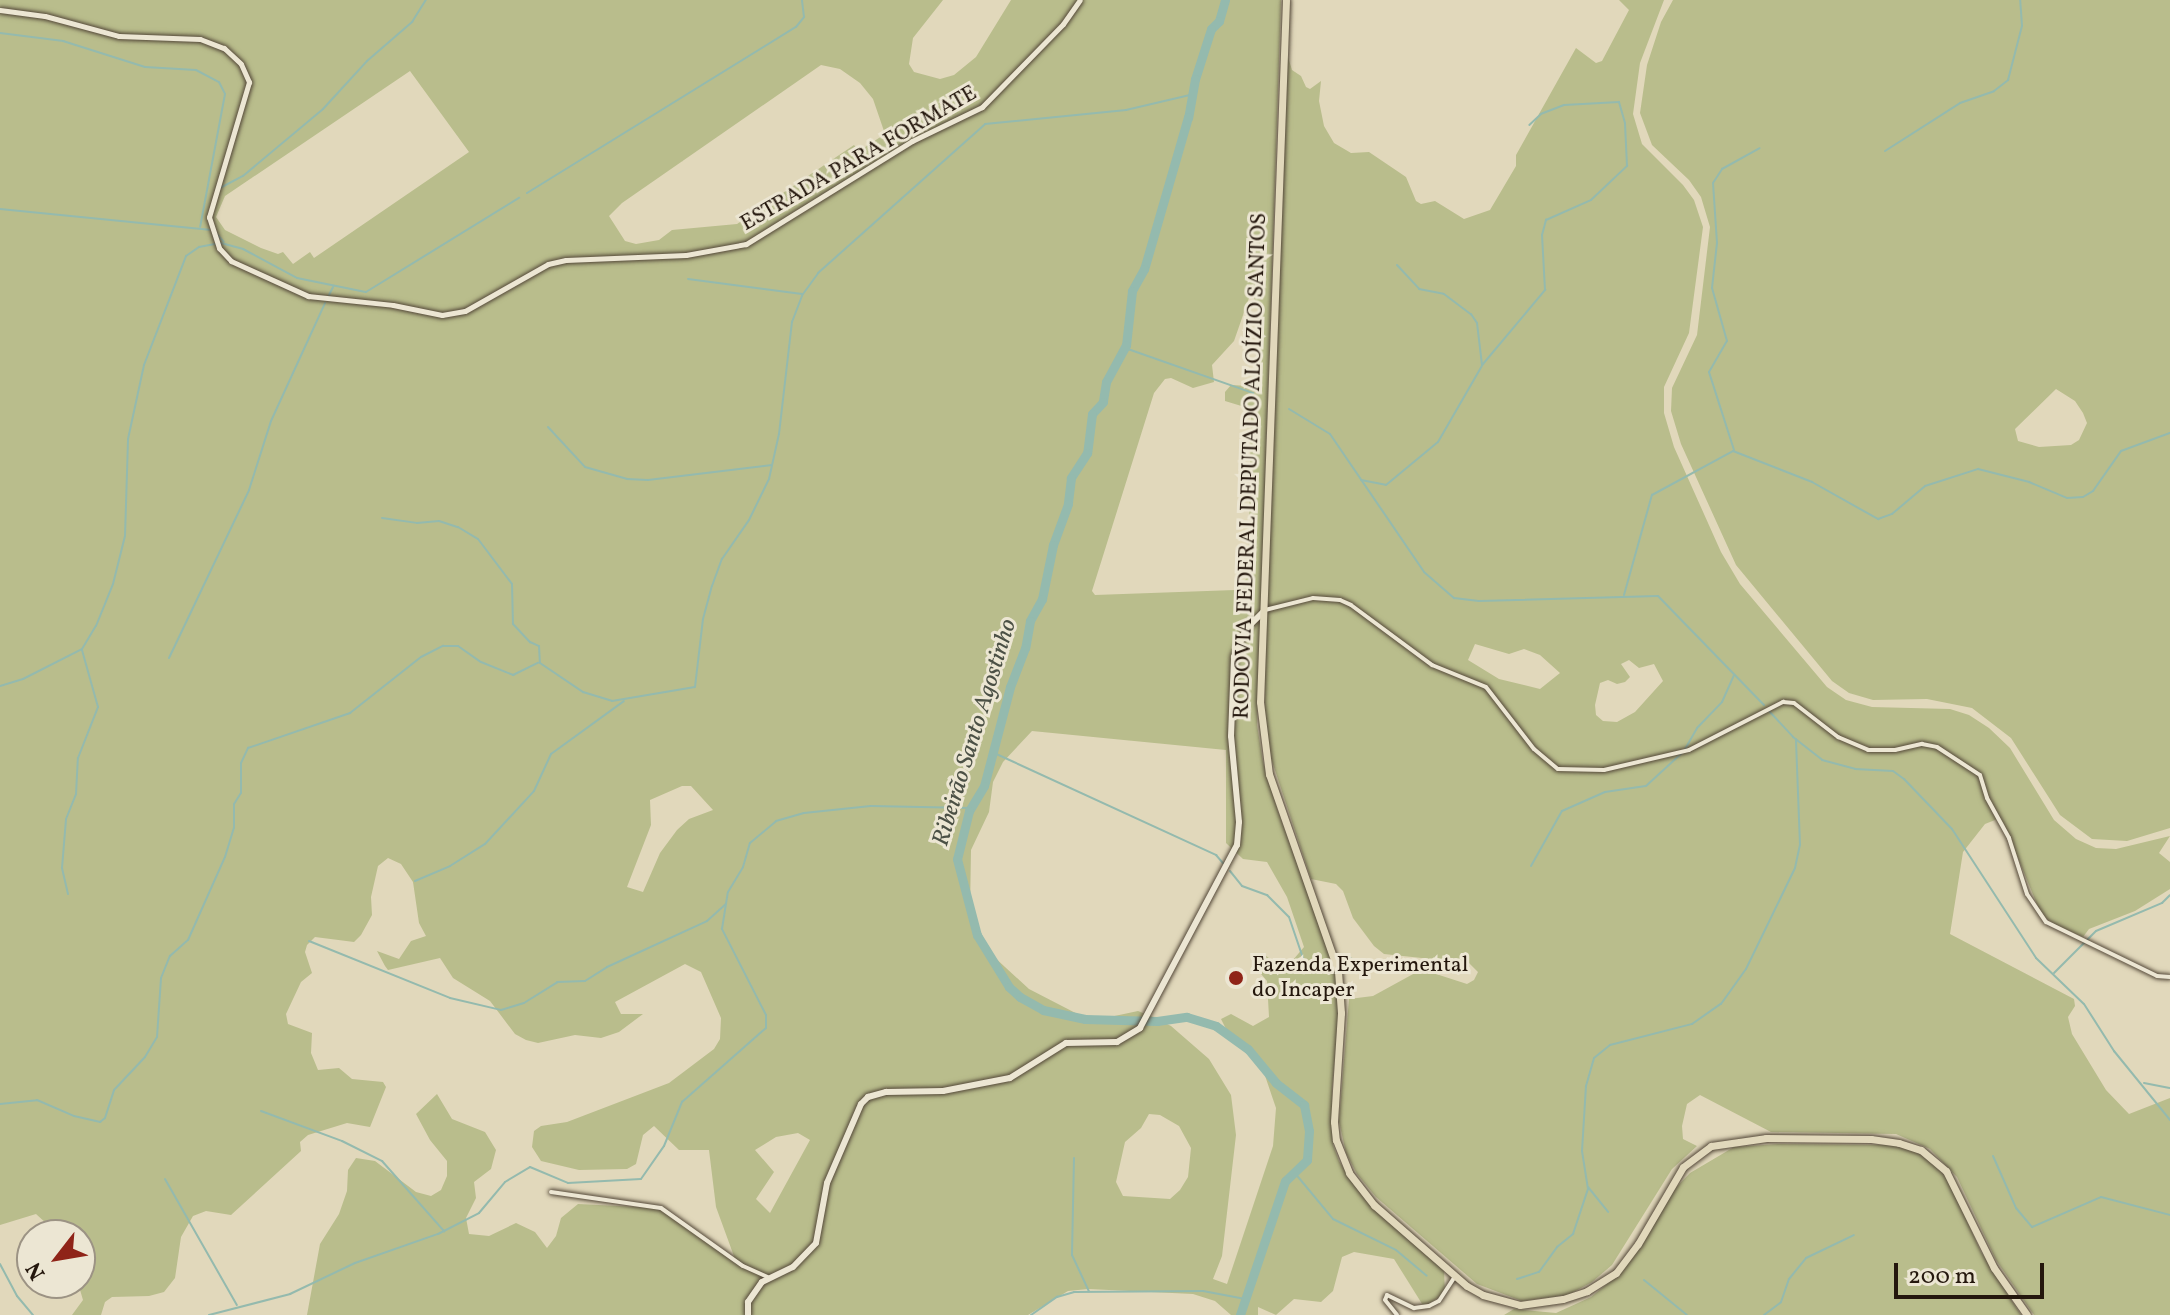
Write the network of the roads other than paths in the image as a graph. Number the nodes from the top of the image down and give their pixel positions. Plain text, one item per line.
1 (1080, 0) edge
2 (1286, 0) edge
3 (0, 10) edge
4 (1265, 610) junction
5 (2170, 977) edge
6 (551, 1192) dead end
7 (1455, 1276) junction
8 (768, 1277) junction
9 (748, 1315) edge
10 (1397, 1315) edge
11 (2027, 1315) edge

1 - 3 street, ESTRADA PARA FORMATE
2 - 4 highway, RODOVIA FEDERAL DEPUTADO ALOÍZIO SANTOS
4 - 5 street
4 - 7 highway, RODOVIA FEDERAL DEPUTADO ALOÍZIO SANTOS
4 - 8 main road
6 - 8 street
7 - 10 street
7 - 11 highway, RODOVIA FEDERAL DEPUTADO ALOÍZIO SANTOS
8 - 9 main road

